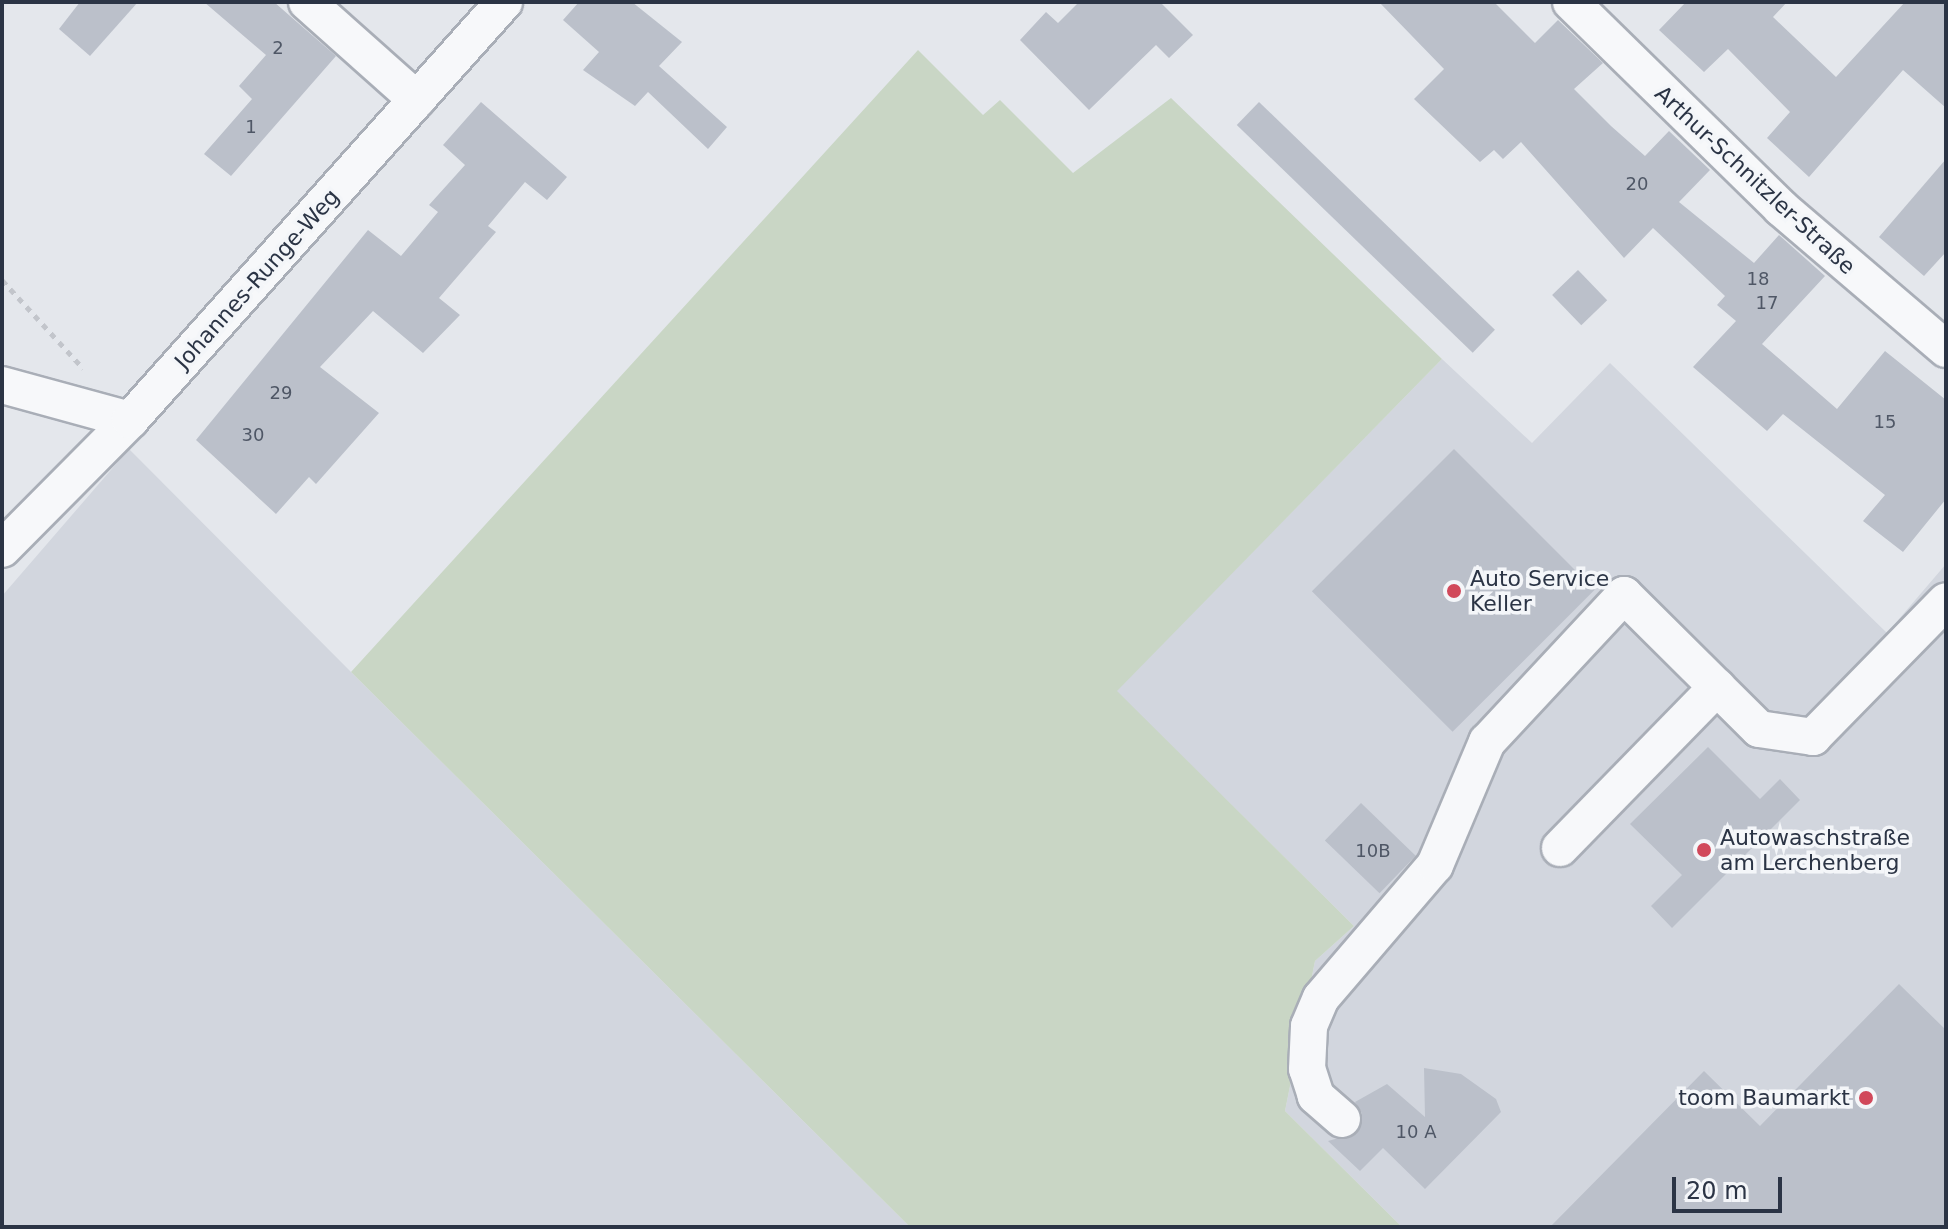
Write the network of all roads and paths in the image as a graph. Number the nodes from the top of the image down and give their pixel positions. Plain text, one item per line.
1 (307, 2) edge
2 (504, 2) edge
3 (1571, 2) edge
4 (417, 100) junction
5 (2, 280) edge
6 (1946, 349) edge
7 (87, 373) dead end
8 (2, 385) edge
9 (130, 420) junction
10 (2, 549) edge
11 (1946, 601) edge
12 (1717, 687) junction
13 (1560, 848) dead end
14 (1342, 1119) dead end

1 - 4 street
2 - 4 street, Johannes-Runge-Weg
3 - 6 street, Arthur-Schnitzler-Straße
4 - 9 street, Johannes-Runge-Weg
5 - 7 path
8 - 9 street
9 - 10 street, Johannes-Runge-Weg
11 - 12 street
12 - 13 street
12 - 14 street

